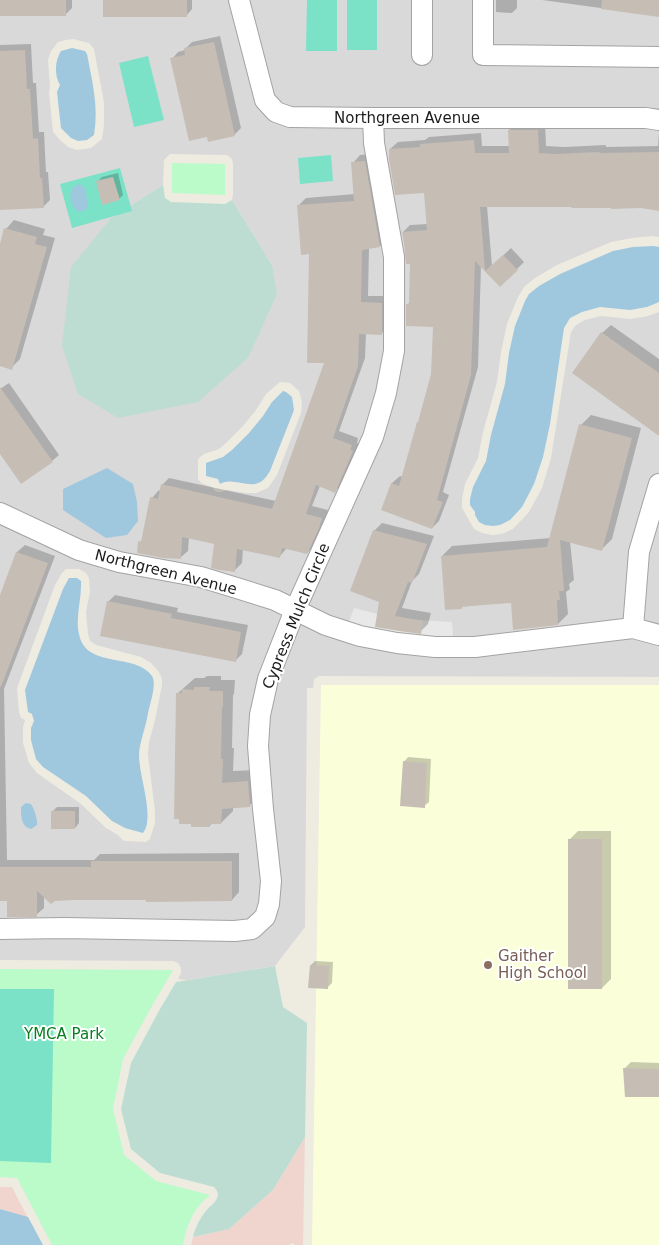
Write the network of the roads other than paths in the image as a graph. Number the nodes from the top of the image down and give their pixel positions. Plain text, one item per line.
1 (239, 0) edge
2 (422, 0) edge
3 (482, 0) edge
4 (422, 55) dead end
5 (659, 57) edge
6 (373, 118) junction
7 (659, 120) edge
8 (659, 484) edge
9 (0, 513) edge
10 (295, 610) junction
11 (633, 628) junction
12 (659, 635) edge
13 (0, 929) edge

1 - 6 street, Northgreen Avenue
2 - 4 street
3 - 5 street
6 - 7 street, Northgreen Avenue
6 - 10 street, Cypress Mulch Circle
8 - 11 street
9 - 10 street, Northgreen Avenue
10 - 11 street, Northgreen Avenue
10 - 13 street, Cypress Mulch Circle
11 - 12 street, Northgreen Avenue

